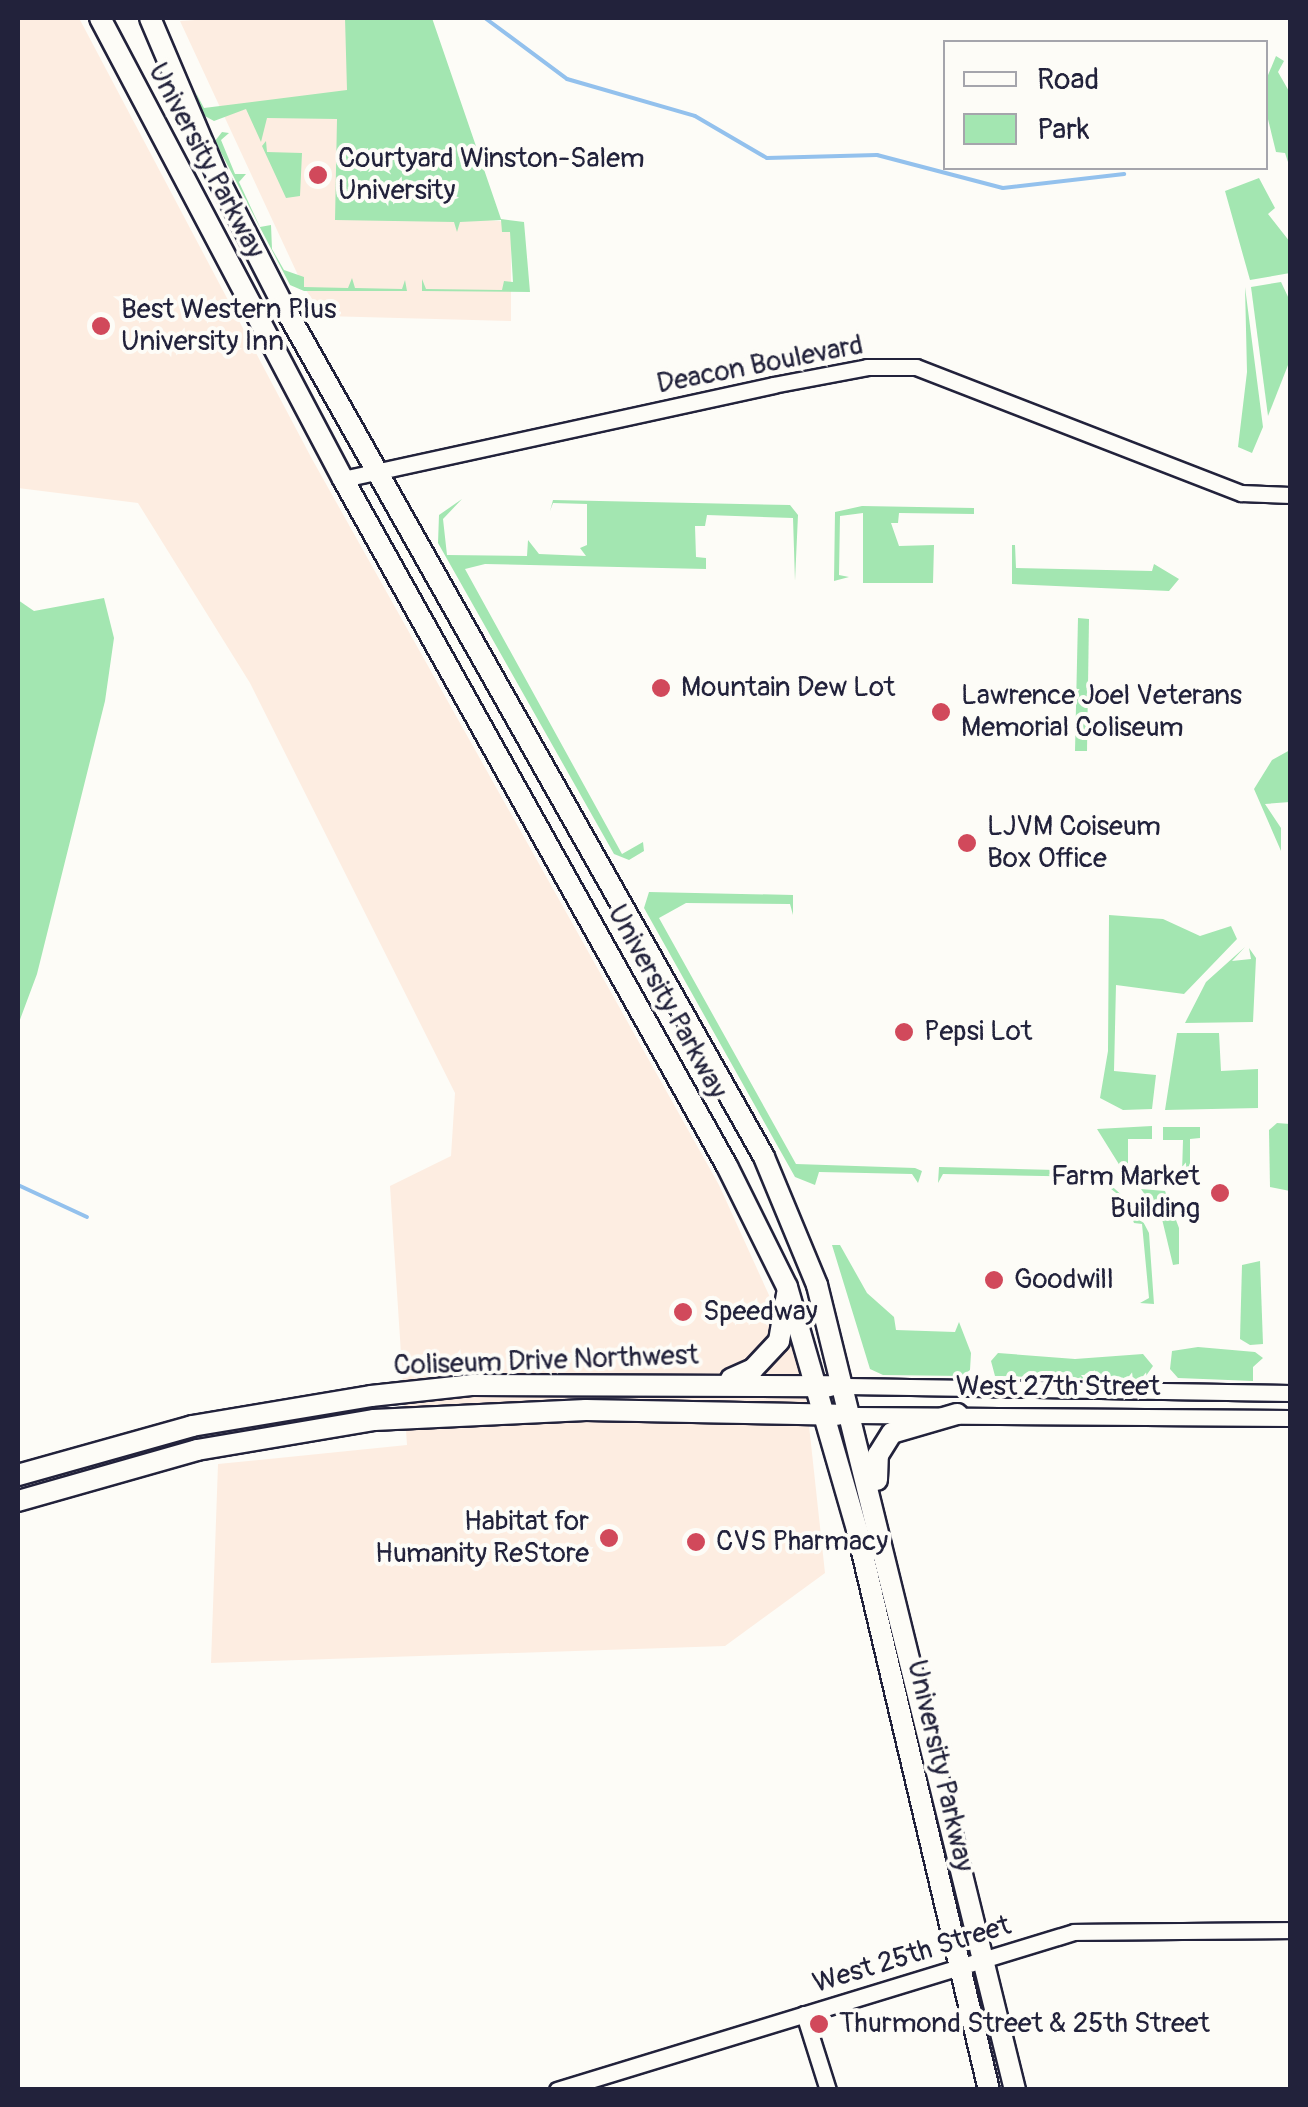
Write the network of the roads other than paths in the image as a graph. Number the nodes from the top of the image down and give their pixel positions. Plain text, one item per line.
1 (100, 18) edge
2 (150, 18) edge
3 (382, 471) junction
4 (344, 479) junction
5 (1290, 495) edge
6 (569, 808) junction
7 (537, 826) junction
8 (746, 1125) junction
9 (714, 1143) junction
10 (787, 1287) junction
11 (713, 1382) junction
12 (654, 1383) junction
13 (819, 1386) junction
14 (847, 1386) junction
15 (1290, 1393) edge
16 (650, 1413) junction
17 (854, 1414) junction
18 (957, 1414) junction
19 (826, 1416) junction
20 (1290, 1418) edge
21 (18, 1475) edge
22 (18, 1501) edge
23 (876, 1507) junction
24 (1290, 1930) edge
25 (986, 1960) junction
26 (959, 1968) junction
27 (804, 2014) junction
28 (558, 2090) edge
29 (828, 2090) edge
30 (990, 2090) edge
31 (1016, 2090) edge

1 - 4 main road, University Parkway
2 - 3 main road, University Parkway
3 - 4 street, Deacon Boulevard
3 - 5 street, Deacon Boulevard
3 - 6 main road, University Parkway
4 - 7 main road, University Parkway
6 - 7 main road
6 - 8 main road, University Parkway
7 - 9 main road, University Parkway
8 - 9 main road
8 - 14 main road, University Parkway
9 - 10 main road, University Parkway
10 - 11 main road
10 - 13 main road, University Parkway
11 - 12 main road, Coliseum Drive Northwest
11 - 13 main road, Coliseum Drive Northwest
12 - 16 main road
12 - 21 main road, Coliseum Drive Northwest
13 - 14 main road, Coliseum Drive Northwest
13 - 19 main road, University Parkway
14 - 15 street, West 27th Street
14 - 17 main road, University Parkway
16 - 19 main road, Coliseum Drive Northwest
16 - 22 main road, Coliseum Drive Northwest
17 - 18 street, West 27th Street
17 - 19 main road, West 27th Street
17 - 23 main road, University Parkway
18 - 20 street, West 27th Street
18 - 23 main road
19 - 26 main road, University Parkway
23 - 25 main road, University Parkway
24 - 25 street, West 25th Street
25 - 26 street, West 25th Street
25 - 31 main road, University Parkway
26 - 27 street, West 25th Street
26 - 30 main road, University Parkway
27 - 28 street, West 25th Street
27 - 29 street

